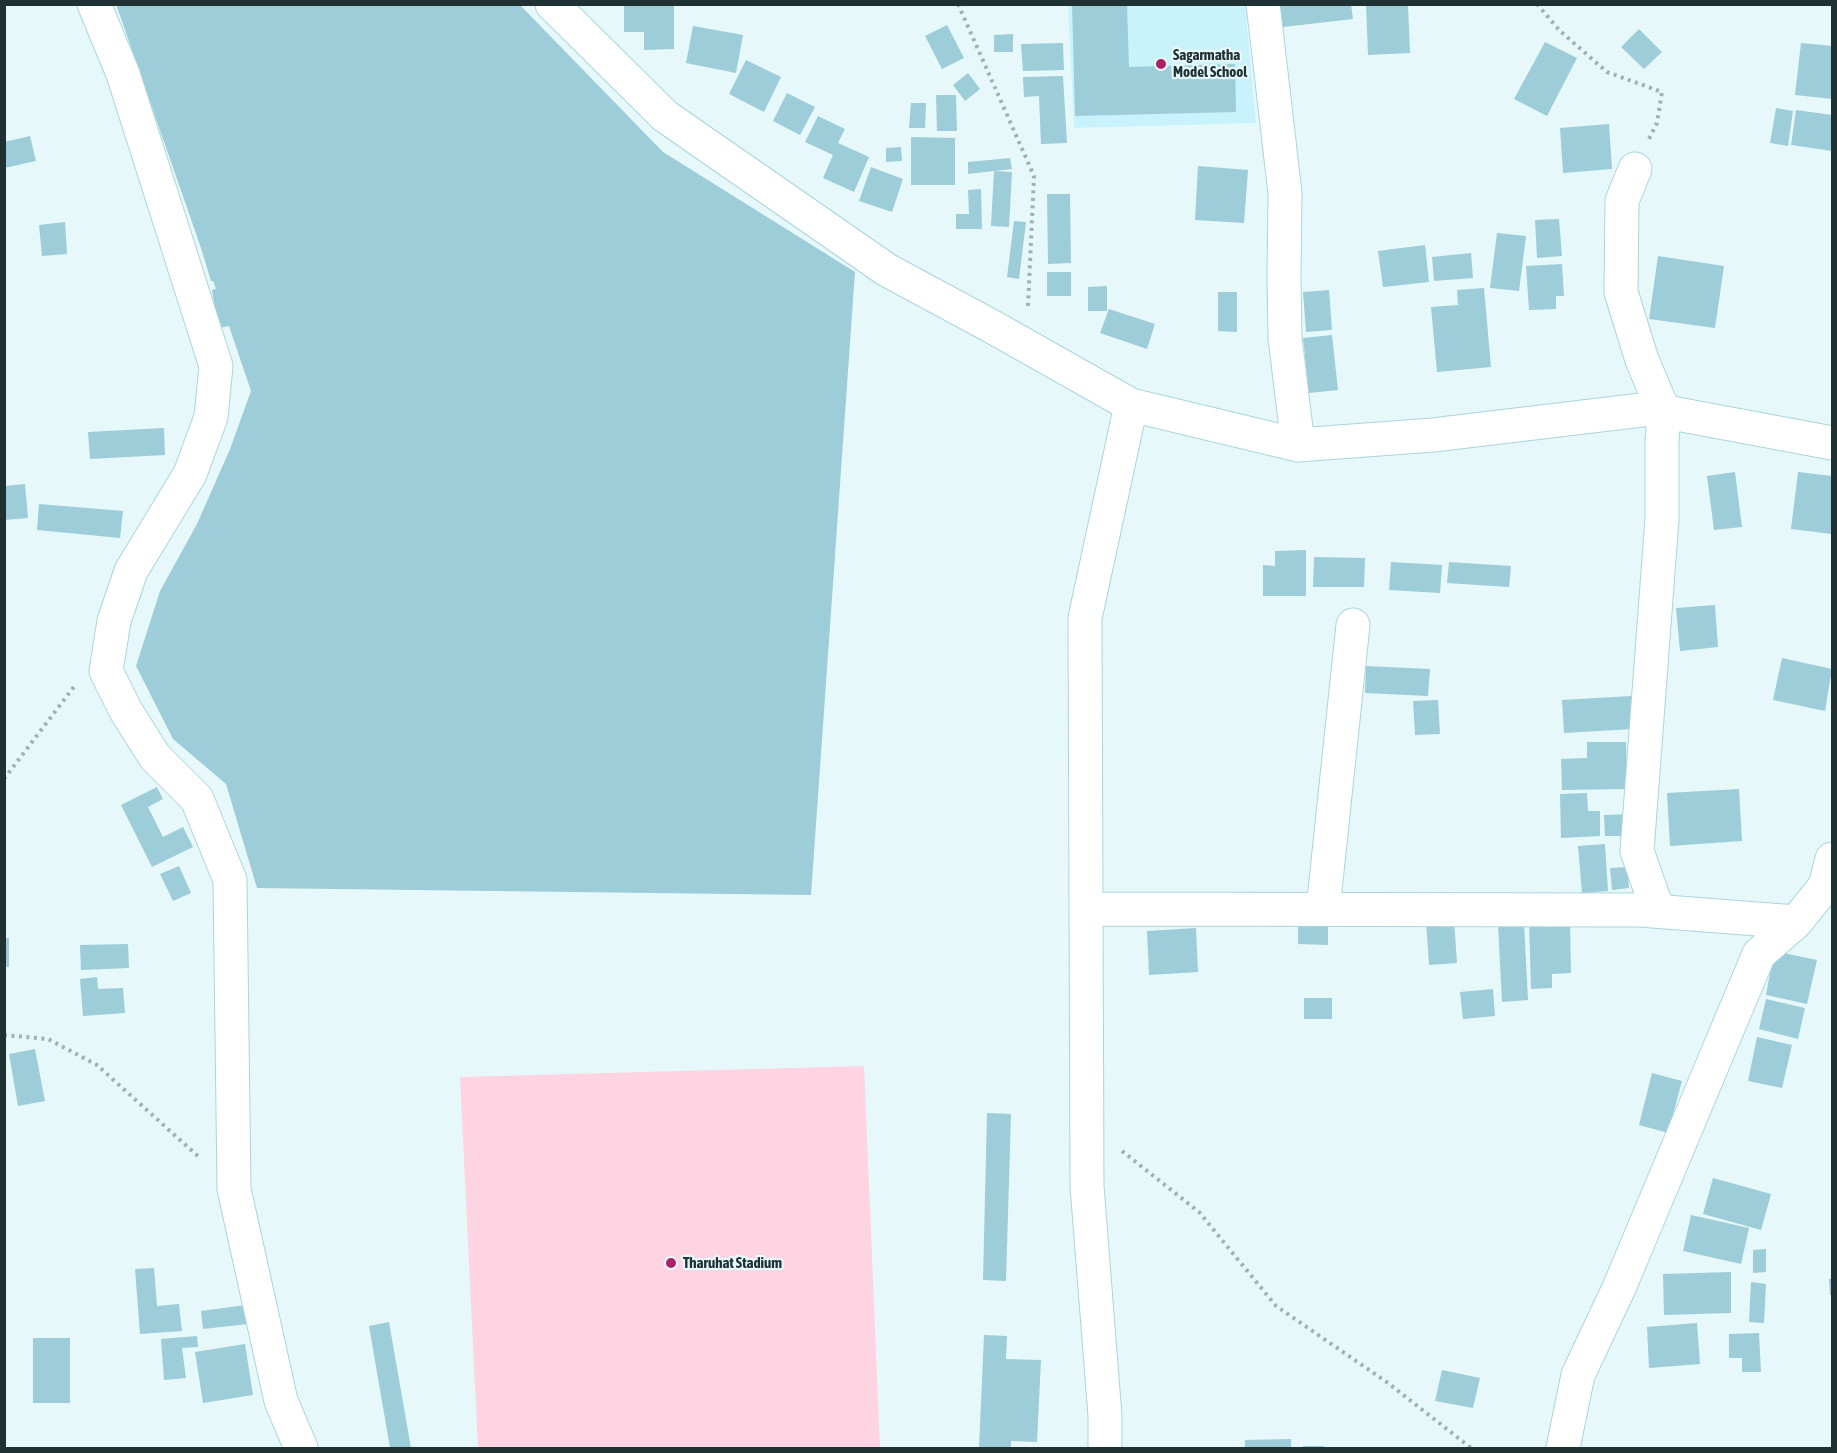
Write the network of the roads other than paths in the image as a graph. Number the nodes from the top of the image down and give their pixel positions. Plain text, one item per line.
1 (94, 4) edge
2 (552, 4) edge
3 (1263, 4) edge
4 (584, 18) edge
5 (1635, 169) road end
6 (1131, 405) junction
7 (1664, 412) junction
8 (1833, 443) edge
9 (1298, 445) junction
10 (1353, 625) dead end
11 (1833, 860) edge
12 (1086, 909) junction
13 (1323, 909) junction
14 (1658, 911) junction
15 (1796, 922) junction
16 (301, 1449) edge
17 (1105, 1449) edge
18 (1563, 1449) edge

1 - 16 street
2 - 4 street
3 - 9 street
4 - 6 street
5 - 7 street
6 - 9 street
6 - 12 street
7 - 8 street
7 - 9 street
7 - 14 street
10 - 13 street
11 - 15 street
12 - 13 street
12 - 17 street
13 - 14 street
14 - 15 street
15 - 18 street

